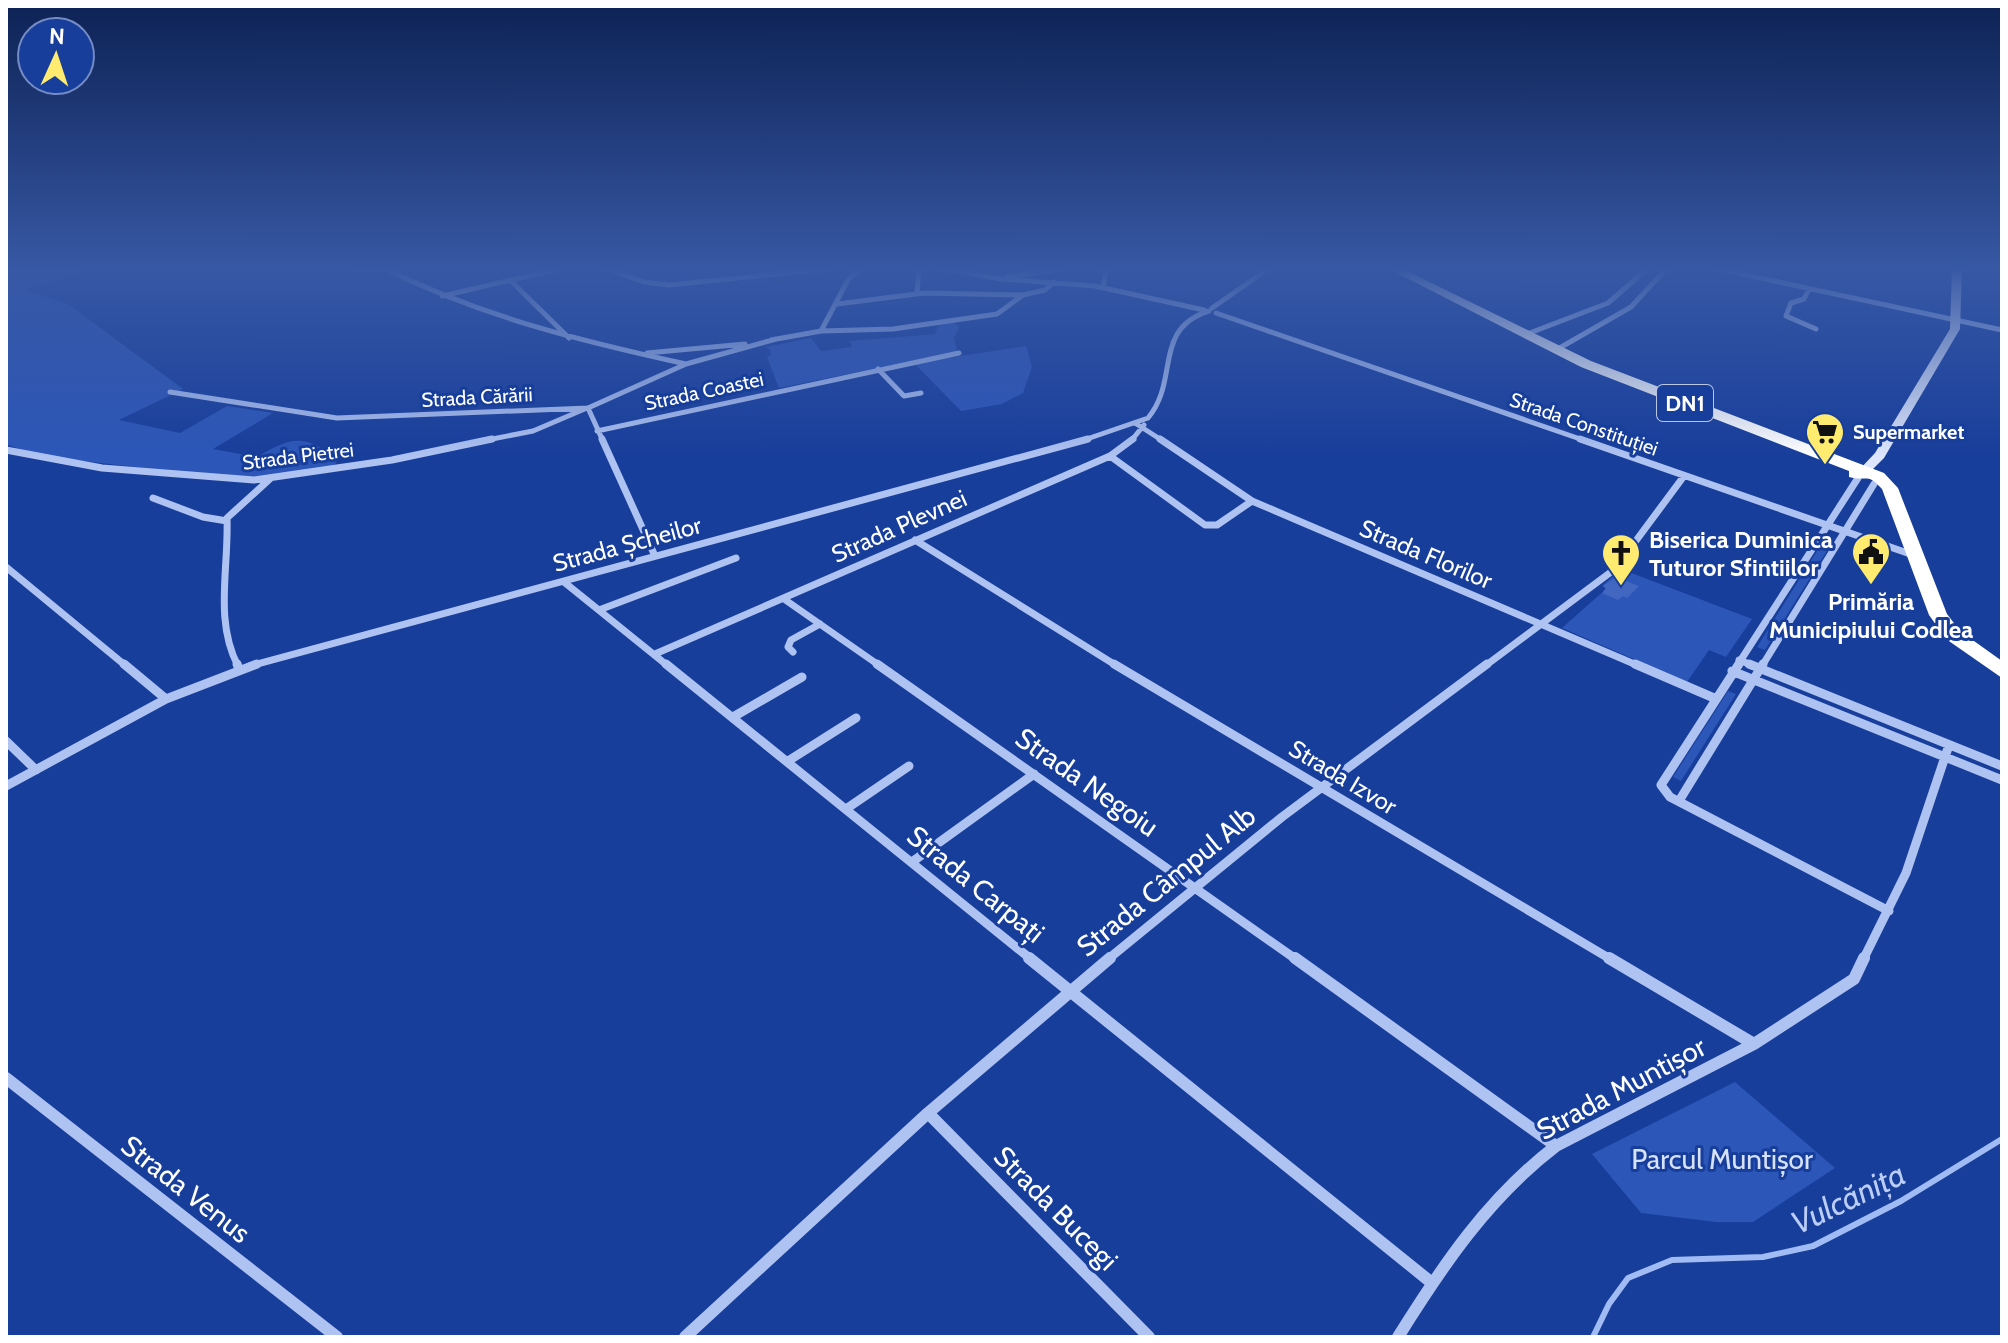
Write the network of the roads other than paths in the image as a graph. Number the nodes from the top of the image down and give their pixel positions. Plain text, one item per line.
1 (548, 332) edge
2 (563, 332) edge
3 (817, 332) edge
4 (1177, 332) edge
5 (1274, 332) edge
6 (1522, 332) edge
7 (1534, 332) edge
8 (1589, 332) edge
9 (1953, 332) edge
10 (1527, 334) junction
11 (570, 339) junction
12 (776, 339) junction
13 (1556, 350) junction
14 (647, 353) junction
15 (959, 353) dead end
16 (686, 364) junction
17 (878, 369) junction
18 (170, 392) dead end
19 (921, 393) dead end
20 (588, 408) junction
21 (1139, 425) junction
22 (597, 431) junction
23 (6, 450) edge
24 (1110, 456) junction
25 (1684, 476) junction
26 (271, 478) junction
27 (1870, 478) junction
28 (153, 498) dead end
29 (1252, 501) junction
30 (227, 521) junction
31 (1827, 526) junction
32 (1846, 532) junction
33 (915, 540) junction
34 (655, 556) junction
35 (1917, 556) junction
36 (736, 558) dead end
37 (6, 567) edge
38 (564, 582) junction
39 (784, 599) junction
40 (599, 610) junction
41 (820, 624) junction
42 (1543, 626) junction
43 (793, 652) dead end
44 (655, 654) junction
45 (1739, 660) junction
46 (239, 669) junction
47 (1761, 669) junction
48 (2001, 670) edge
49 (1732, 671) junction
50 (802, 677) dead end
51 (1754, 680) junction
52 (1714, 698) junction
53 (166, 699) junction
54 (733, 717) junction
55 (856, 718) dead end
56 (6, 741) edge
57 (1949, 745) junction
58 (1945, 757) junction
59 (788, 761) junction
60 (909, 766) dead end
61 (2002, 766) edge
62 (36, 770) junction
63 (1034, 774) junction
64 (2002, 780) edge
65 (6, 786) edge
66 (1321, 788) junction
67 (1679, 801) junction
68 (846, 809) junction
69 (912, 862) junction
70 (1196, 887) junction
71 (1889, 911) junction
72 (1069, 991) junction
73 (1754, 1044) junction
74 (6, 1078) edge
75 (928, 1113) junction
76 (1556, 1146) junction
77 (1432, 1283) junction
78 (337, 1337) edge
79 (685, 1337) edge
80 (1149, 1337) edge
81 (1398, 1337) edge

1 - 11 street
2 - 11 street
3 - 12 street
4 - 21 street, Strada Șcheilor
5 - 25 street, Strada Constituției
6 - 10 highway, DN1
7 - 10 street
8 - 13 street
9 - 27 main road
10 - 13 highway, DN1
11 - 14 street
12 - 14 street
12 - 16 street, Strada Cărării
13 - 27 highway, DN1
14 - 16 street
15 - 17 street, Strada Coastei
16 - 20 street, Strada Cărării
17 - 19 street
17 - 22 street, Strada Coastei
18 - 20 street, Strada Cărării
20 - 22 street
20 - 26 street, Strada Pietrei
21 - 24 street, Strada Plevnei
21 - 29 street, Strada Florilor
21 - 34 street, Strada Șcheilor
22 - 34 street
23 - 26 street, Strada Pietrei
24 - 29 street
24 - 33 street, Strada Plevnei
25 - 31 street, Strada Constituției
25 - 42 street, Strada Câmpul Alb
26 - 30 street
27 - 31 street
27 - 32 street
27 - 35 highway, DN1
28 - 30 street
29 - 42 street, Strada Florilor
30 - 46 street
31 - 32 street, Strada Constituției
31 - 45 street
32 - 35 street, Strada Constituției
32 - 47 street
33 - 39 street, Strada Plevnei
33 - 66 street, Strada Izvor
34 - 38 street, Strada Șcheilor
35 - 48 highway, DN1
36 - 40 street
37 - 53 street
38 - 40 street, Strada Carpați
38 - 46 street, Strada Șcheilor
39 - 41 street, Strada Negoiu
39 - 44 street, Strada Plevnei
40 - 44 street, Strada Carpați
41 - 43 street
41 - 63 street, Strada Negoiu
42 - 52 street, Strada Florilor
42 - 66 street, Strada Câmpul Alb
44 - 54 street, Strada Carpați
45 - 47 street
45 - 49 street
46 - 53 street, Strada Șcheilor
47 - 51 street
47 - 57 street
49 - 51 street
49 - 52 street
50 - 54 street
51 - 58 street
51 - 67 street
52 - 67 street
53 - 62 street, Strada Șcheilor
54 - 59 street, Strada Carpați
55 - 59 street
56 - 62 street
57 - 58 street, Strada Muntișor
57 - 61 street
58 - 64 street
58 - 71 street, Strada Muntișor
59 - 68 street, Strada Carpați
60 - 68 street
62 - 65 street, Strada Șcheilor
63 - 69 street
63 - 70 street, Strada Negoiu
66 - 70 street, Strada Câmpul Alb
66 - 73 street, Strada Izvor
67 - 71 street
68 - 69 street, Strada Carpați
69 - 72 street, Strada Carpați
70 - 72 street, Strada Câmpul Alb
70 - 76 street, Strada Negoiu
71 - 73 street, Strada Muntișor
72 - 75 street, Strada Câmpul Alb
72 - 77 street, Strada Carpați
73 - 76 street, Strada Muntișor
74 - 78 street, Strada Venus
75 - 79 street, Strada Câmpul Alb
75 - 80 street, Strada Bucegi
76 - 77 street, Strada Muntișor
77 - 81 street, Strada Muntișor

